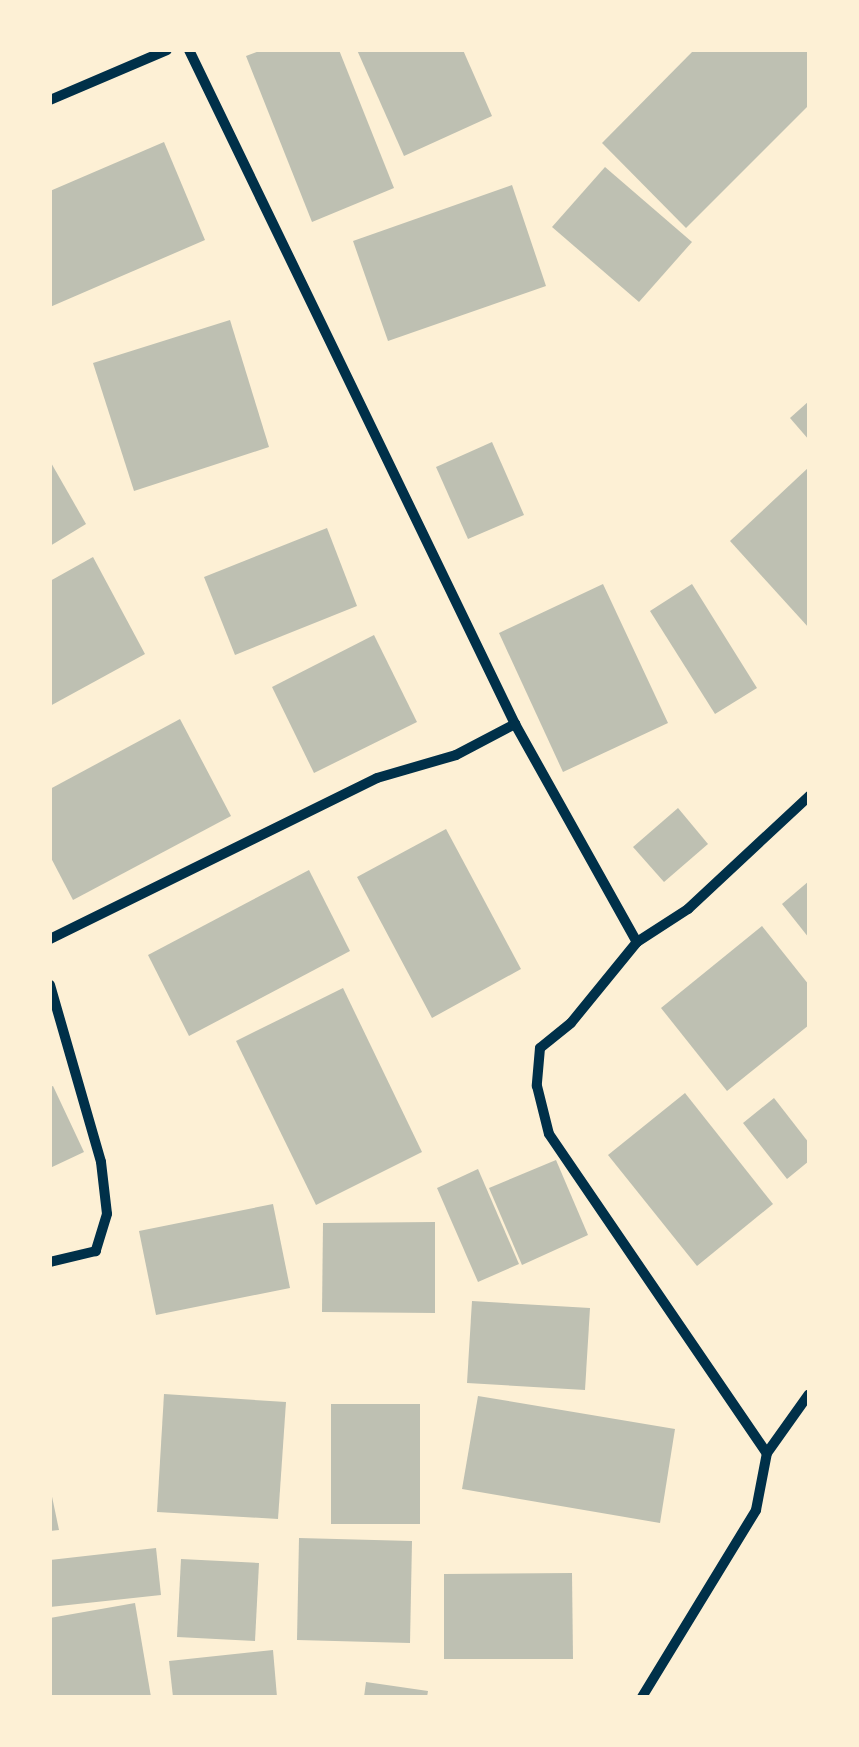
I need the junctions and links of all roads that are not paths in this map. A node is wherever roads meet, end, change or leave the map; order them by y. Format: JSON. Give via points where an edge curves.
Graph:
{"nodes":[{"id":1,"x":167,"y":50,"type":"edge"},
{"id":2,"x":189,"y":50,"type":"edge"},
{"id":3,"x":50,"y":100,"type":"edge"},
{"id":4,"x":515,"y":724,"type":"junction"},
{"id":5,"x":809,"y":796,"type":"edge"},
{"id":6,"x":50,"y":939,"type":"edge"},
{"id":7,"x":637,"y":942,"type":"junction"},
{"id":8,"x":50,"y":985,"type":"edge"},
{"id":9,"x":50,"y":1262,"type":"edge"},
{"id":10,"x":809,"y":1394,"type":"edge"},
{"id":11,"x":767,"y":1453,"type":"junction"},
{"id":12,"x":642,"y":1697,"type":"edge"}],
"edges":[{"from":1,"to":3,"type":"street"},
{"from":2,"to":4,"type":"street"},
{"from":4,"to":6,"type":"street","via":[[456,756],[377,778]]},
{"from":4,"to":7,"type":"street"},
{"from":5,"to":7,"type":"street","via":[[688,909]]},
{"from":7,"to":11,"type":"street","via":[[571,1022],[540,1048],[537,1086],[550,1134]]},
{"from":8,"to":9,"type":"street","via":[[101,1162],[107,1214],[96,1251]]},
{"from":10,"to":11,"type":"street"},
{"from":11,"to":12,"type":"street","via":[[756,1510]]}]}
